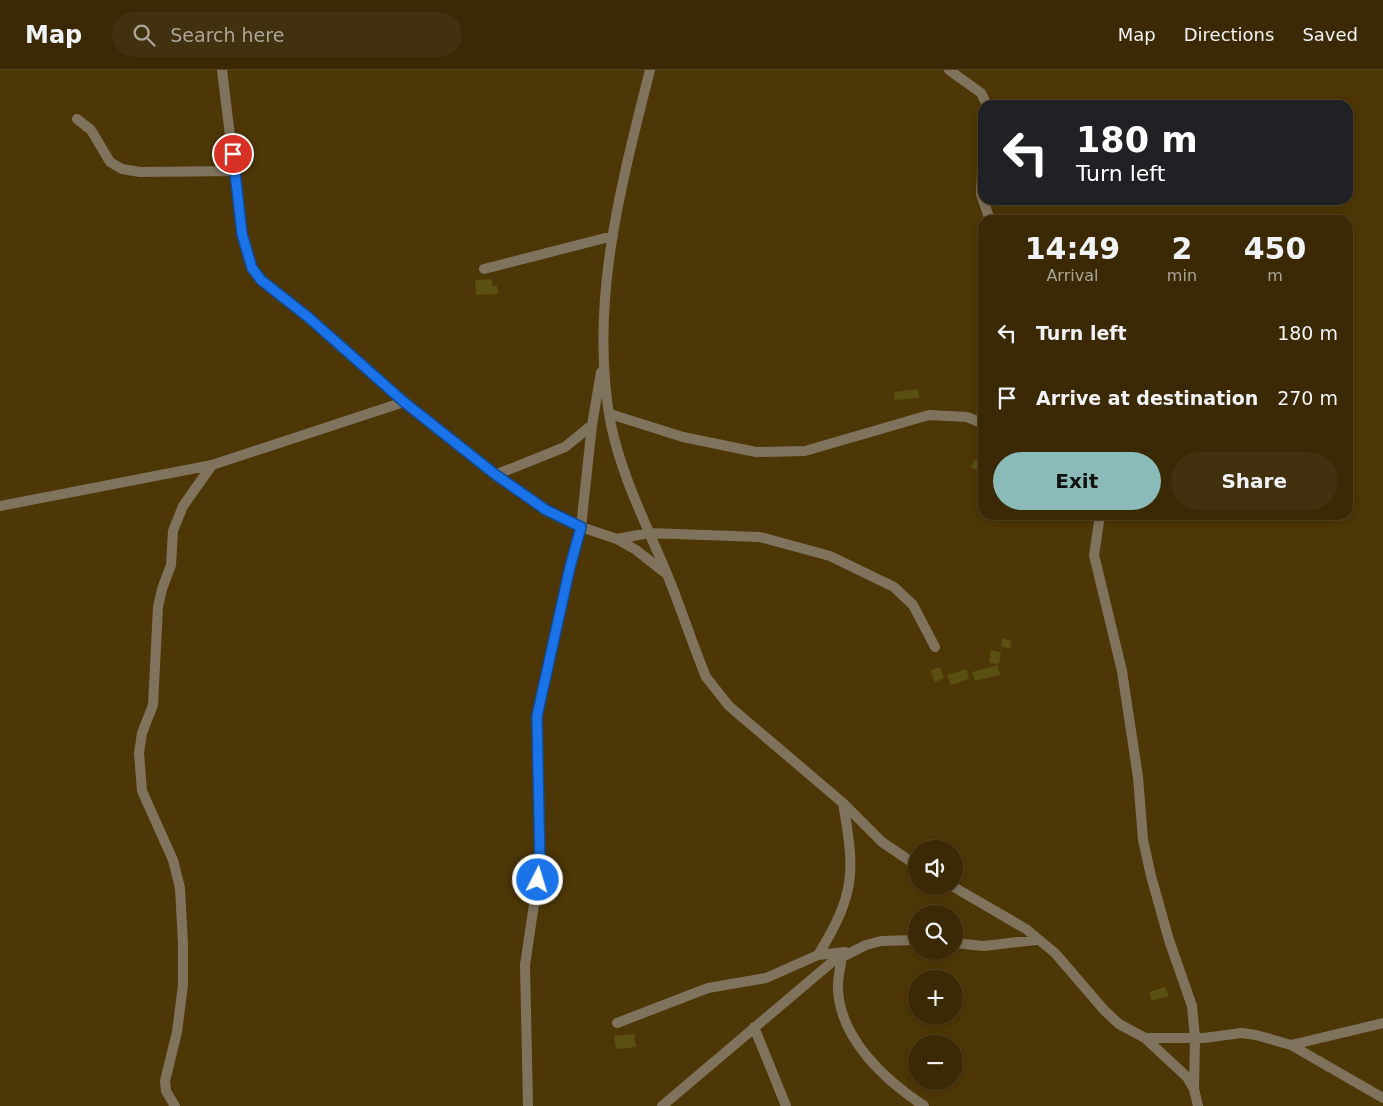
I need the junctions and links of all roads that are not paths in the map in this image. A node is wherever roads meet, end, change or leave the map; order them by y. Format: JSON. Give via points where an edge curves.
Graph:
{"nodes":[{"id":1,"x":222,"y":70,"type":"edge"},
{"id":2,"x":650,"y":70,"type":"edge"},
{"id":3,"x":949,"y":70,"type":"edge"},
{"id":4,"x":985,"y":100,"type":"edge"},
{"id":5,"x":77,"y":119,"type":"dead end"},
{"id":6,"x":235,"y":171,"type":"junction"},
{"id":7,"x":613,"y":236,"type":"junction"},
{"id":8,"x":484,"y":269,"type":"dead end"},
{"id":9,"x":604,"y":356,"type":"junction"},
{"id":10,"x":404,"y":402,"type":"junction"},
{"id":11,"x":610,"y":414,"type":"junction"},
{"id":12,"x":978,"y":422,"type":"edge"},
{"id":13,"x":592,"y":425,"type":"junction"},
{"id":14,"x":212,"y":465,"type":"junction"},
{"id":15,"x":496,"y":475,"type":"junction"},
{"id":16,"x":0,"y":506,"type":"edge"},
{"id":17,"x":1099,"y":520,"type":"edge"},
{"id":18,"x":581,"y":527,"type":"junction"},
{"id":19,"x":649,"y":534,"type":"junction"},
{"id":20,"x":617,"y":539,"type":"junction"},
{"id":21,"x":668,"y":576,"type":"junction"},
{"id":22,"x":936,"y":647,"type":"dead end"},
{"id":23,"x":843,"y":803,"type":"junction"},
{"id":24,"x":908,"y":860,"type":"edge"},
{"id":25,"x":963,"y":892,"type":"edge"},
{"id":26,"x":908,"y":940,"type":"edge"},
{"id":27,"x":1036,"y":940,"type":"junction"},
{"id":28,"x":963,"y":944,"type":"edge"},
{"id":29,"x":845,"y":954,"type":"junction"},
{"id":30,"x":818,"y":955,"type":"junction"},
{"id":31,"x":616,"y":1023,"type":"dead end"},
{"id":32,"x":1383,"y":1023,"type":"edge"},
{"id":33,"x":754,"y":1027,"type":"junction"},
{"id":34,"x":1145,"y":1038,"type":"junction"},
{"id":35,"x":1195,"y":1038,"type":"junction"},
{"id":36,"x":1291,"y":1046,"type":"junction"},
{"id":37,"x":1194,"y":1089,"type":"junction"},
{"id":38,"x":1383,"y":1098,"type":"edge"},
{"id":39,"x":175,"y":1106,"type":"edge"},
{"id":40,"x":528,"y":1106,"type":"edge"},
{"id":41,"x":662,"y":1106,"type":"edge"},
{"id":42,"x":786,"y":1106,"type":"edge"},
{"id":43,"x":924,"y":1106,"type":"edge"},
{"id":44,"x":1198,"y":1106,"type":"edge"}],
"edges":[{"from":1,"to":6,"type":"street"},
{"from":2,"to":7,"type":"street","via":[[624,174]]},
{"from":3,"to":4,"type":"street","via":[[981,92]]},
{"from":5,"to":6,"type":"street","via":[[91,130],[110,162],[122,169],[140,172]]},
{"from":6,"to":10,"type":"street","via":[[244,241],[252,268],[261,280]]},
{"from":7,"to":8,"type":"street"},
{"from":7,"to":9,"type":"street","via":[[603,317]]},
{"from":9,"to":11,"type":"street"},
{"from":9,"to":13,"type":"street"},
{"from":10,"to":14,"type":"street"},
{"from":10,"to":15,"type":"street"},
{"from":11,"to":12,"type":"street","via":[[683,437],[756,452],[805,451],[938,414]]},
{"from":11,"to":19,"type":"street","via":[[628,480]]},
{"from":13,"to":15,"type":"street","via":[[565,447]]},
{"from":13,"to":18,"type":"street"},
{"from":14,"to":16,"type":"street"},
{"from":14,"to":39,"type":"street","via":[[183,506],[173,531],[171,565],[158,607],[153,705],[142,733],[139,753],[142,791],[173,860],[180,888],[184,944],[182,986],[165,1081],[166,1091]]},
{"from":15,"to":18,"type":"street","via":[[546,510]]},
{"from":17,"to":35,"type":"street","via":[[1094,555],[1126,696],[1143,840],[1169,940],[1192,1006]]},
{"from":18,"to":20,"type":"street"},
{"from":18,"to":40,"type":"street","via":[[537,716],[540,864],[525,966]]},
{"from":19,"to":20,"type":"street"},
{"from":19,"to":21,"type":"street"},
{"from":19,"to":22,"type":"street","via":[[760,537],[830,556],[894,587],[913,605]]},
{"from":20,"to":21,"type":"street","via":[[644,555]]},
{"from":21,"to":23,"type":"street","via":[[706,677],[715,692]]},
{"from":23,"to":24,"type":"street","via":[[882,842]]},
{"from":23,"to":30,"type":"street","via":[[851,850],[849,895]]},
{"from":25,"to":27,"type":"street","via":[[1026,929]]},
{"from":26,"to":29,"type":"street","via":[[881,941]]},
{"from":27,"to":28,"type":"street","via":[[984,946]]},
{"from":27,"to":34,"type":"street","via":[[1055,953],[1104,1010],[1120,1024]]},
{"from":29,"to":30,"type":"street"},
{"from":29,"to":33,"type":"street"},
{"from":29,"to":43,"type":"street","via":[[837,988],[847,1026],[879,1070]]},
{"from":30,"to":31,"type":"street","via":[[773,976],[708,988]]},
{"from":32,"to":36,"type":"street"},
{"from":33,"to":41,"type":"street"},
{"from":33,"to":42,"type":"street"},
{"from":34,"to":35,"type":"street"},
{"from":34,"to":37,"type":"street","via":[[1187,1077]]},
{"from":35,"to":36,"type":"street","via":[[1256,1035]]},
{"from":35,"to":37,"type":"street"},
{"from":36,"to":38,"type":"street"},
{"from":37,"to":44,"type":"street"}]}
